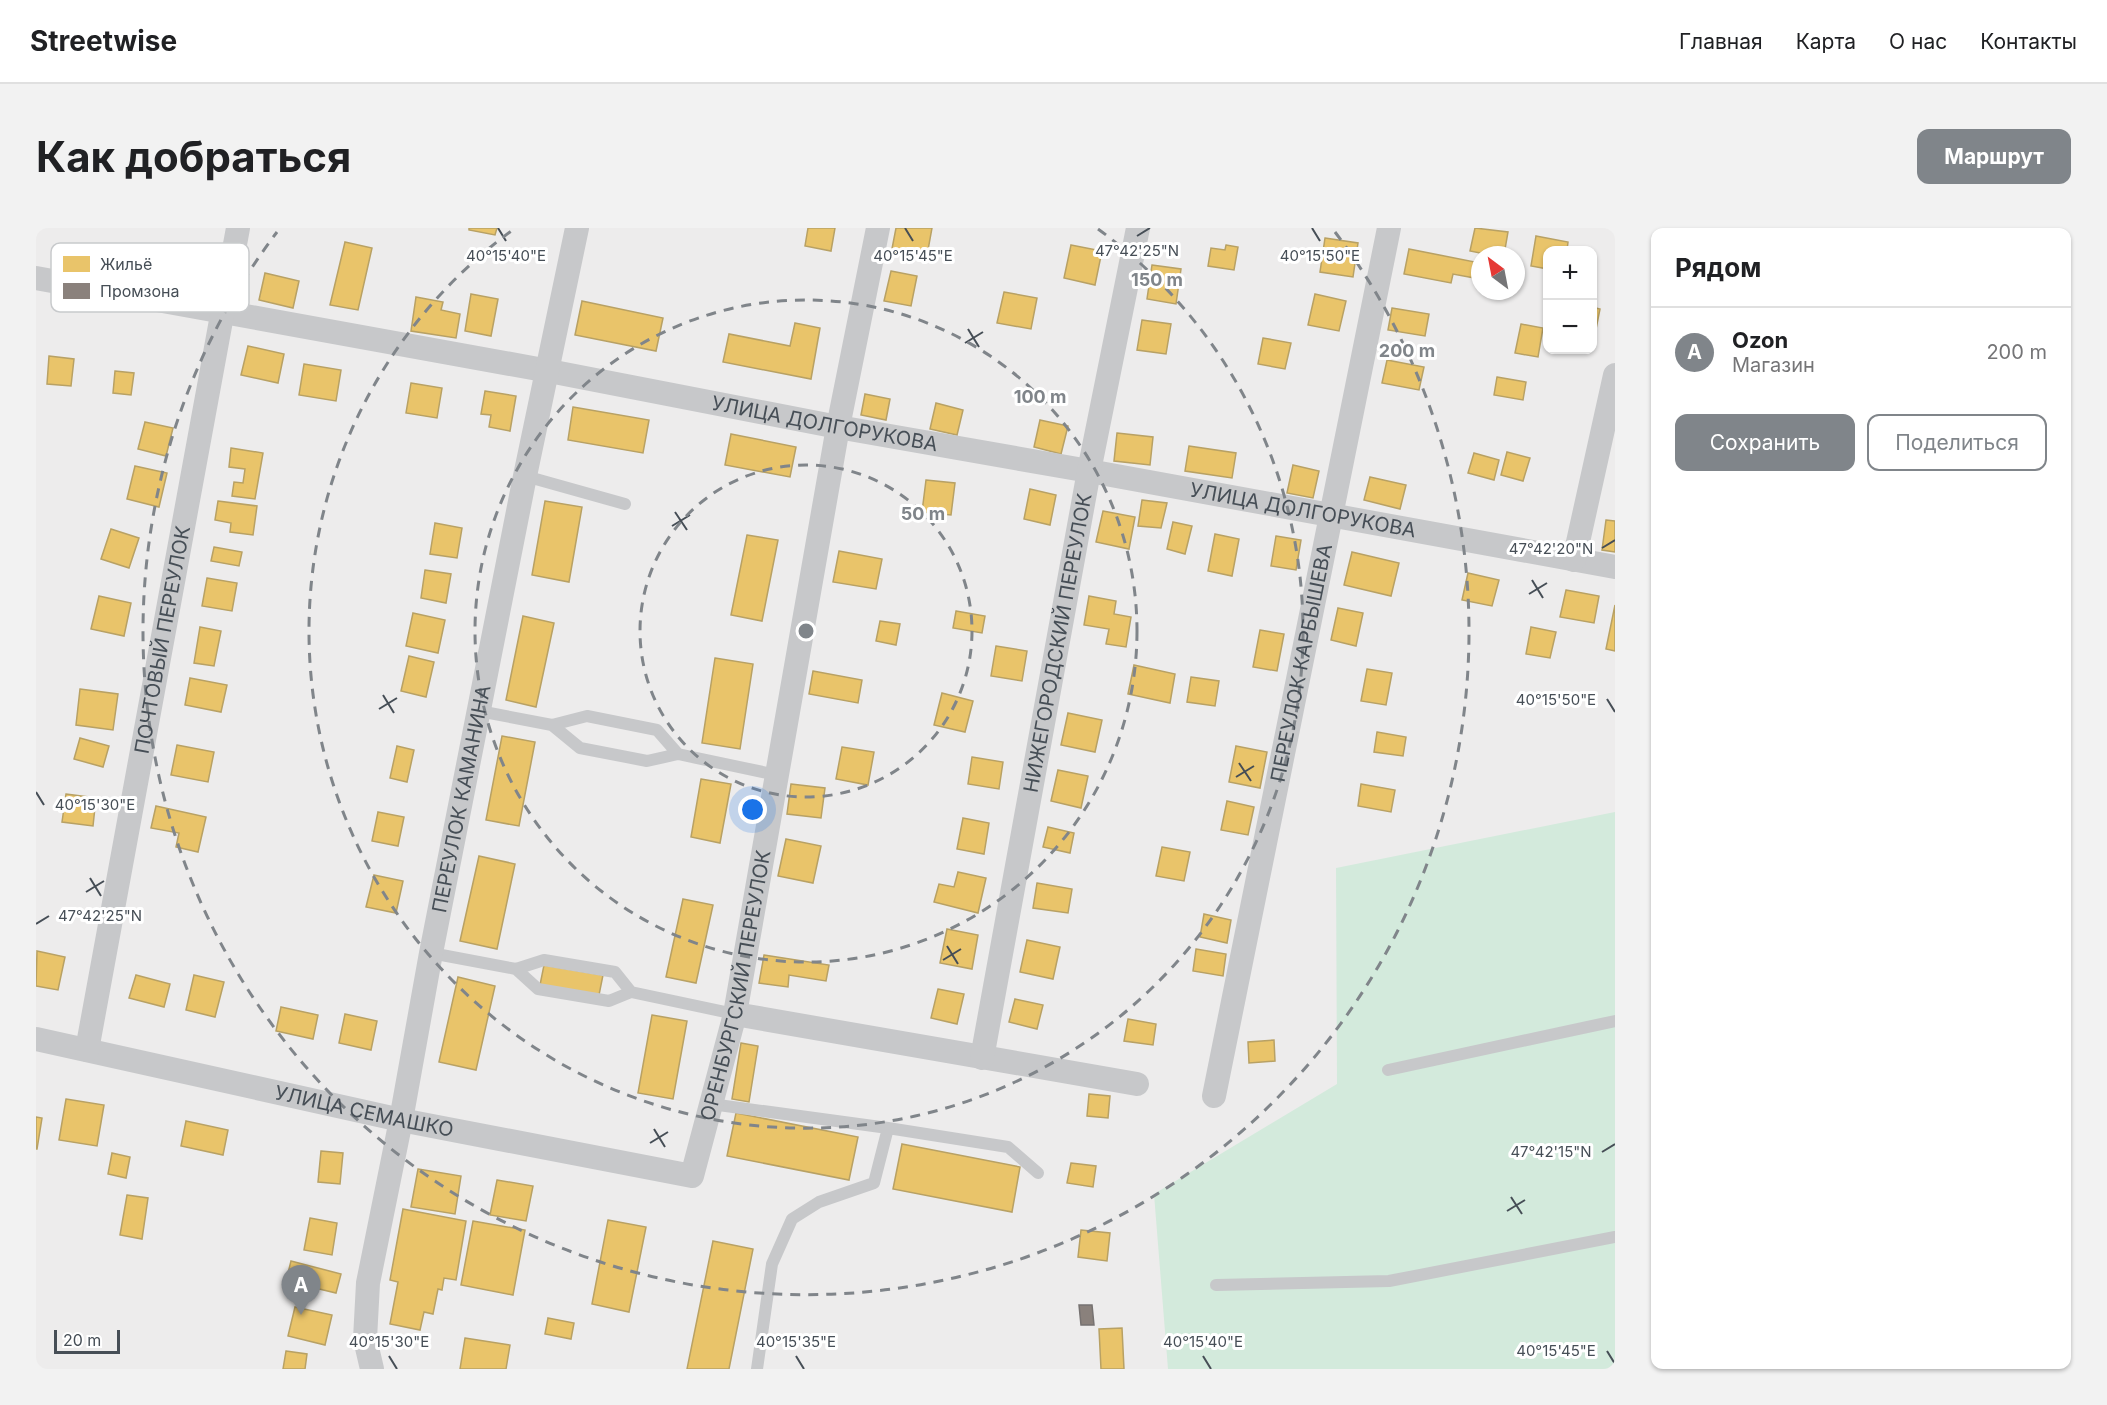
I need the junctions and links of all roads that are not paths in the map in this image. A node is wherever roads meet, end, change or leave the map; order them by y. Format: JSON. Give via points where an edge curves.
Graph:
{"nodes":[{"id":1,"x":238,"y":228,"type":"edge"},
{"id":2,"x":577,"y":228,"type":"edge"},
{"id":3,"x":878,"y":228,"type":"edge"},
{"id":4,"x":1138,"y":228,"type":"edge"},
{"id":5,"x":1389,"y":228,"type":"edge"},
{"id":6,"x":235,"y":243,"type":"edge"},
{"id":7,"x":36,"y":278,"type":"edge"},
{"id":8,"x":51,"y":281,"type":"edge"},
{"id":9,"x":222,"y":312,"type":"joint"},
{"id":10,"x":549,"y":371,"type":"junction"},
{"id":11,"x":1615,"y":375,"type":"edge"},
{"id":12,"x":838,"y":427,"type":"junction"},
{"id":13,"x":1089,"y":471,"type":"junction"},
{"id":14,"x":525,"y":476,"type":"junction"},
{"id":15,"x":625,"y":504,"type":"dead end"},
{"id":16,"x":1330,"y":515,"type":"junction"},
{"id":17,"x":1574,"y":560,"type":"junction"},
{"id":18,"x":1615,"y":567,"type":"edge"},
{"id":19,"x":479,"y":711,"type":"junction"},
{"id":20,"x":552,"y":725,"type":"junction"},
{"id":21,"x":678,"y":754,"type":"junction"},
{"id":22,"x":777,"y":775,"type":"junction"},
{"id":23,"x":431,"y":953,"type":"junction"},
{"id":24,"x":516,"y":969,"type":"junction"},
{"id":25,"x":631,"y":992,"type":"junction"},
{"id":26,"x":735,"y":1014,"type":"junction"},
{"id":27,"x":1615,"y":1021,"type":"edge"},
{"id":28,"x":36,"y":1039,"type":"edge"},
{"id":29,"x":87,"y":1050,"type":"junction"},
{"id":30,"x":982,"y":1058,"type":"junction"},
{"id":31,"x":1388,"y":1070,"type":"dead end"},
{"id":32,"x":1137,"y":1084,"type":"dead end"},
{"id":33,"x":1214,"y":1096,"type":"dead end"},
{"id":34,"x":711,"y":1104,"type":"junction"},
{"id":35,"x":401,"y":1120,"type":"junction"},
{"id":36,"x":888,"y":1128,"type":"junction"},
{"id":37,"x":1038,"y":1173,"type":"dead end"},
{"id":38,"x":692,"y":1176,"type":"joint"},
{"id":39,"x":1615,"y":1237,"type":"edge"},
{"id":40,"x":1216,"y":1285,"type":"dead end"},
{"id":41,"x":372,"y":1369,"type":"edge"},
{"id":42,"x":757,"y":1369,"type":"edge"}],
"edges":[{"from":1,"to":6,"type":"street","name":"ПОЧТОВЫЙ ПЕРЕУЛОК"},
{"from":2,"to":10,"type":"street","name":"ПЕРЕУЛОК КАМАНИНА"},
{"from":3,"to":12,"type":"street","name":"ОРЕНБУРГСКИЙ ПЕРЕУЛОК"},
{"from":4,"to":13,"type":"street","name":"НИЖЕГОРОДСКИЙ ПЕРЕУЛОК"},
{"from":5,"to":16,"type":"street","name":"ПЕРЕУЛОК КАРБЫШЕВА"},
{"from":7,"to":8,"type":"street","name":"УЛИЦА ДОЛГОРУКОВА"},
{"from":9,"to":10,"type":"street","name":"УЛИЦА ДОЛГОРУКОВА"},
{"from":9,"to":29,"type":"street","name":"ПОЧТОВЫЙ ПЕРЕУЛОК"},
{"from":10,"to":12,"type":"street","name":"УЛИЦА ДОЛГОРУКОВА"},
{"from":10,"to":14,"type":"street","name":"ПЕРЕУЛОК КАМАНИНА"},
{"from":11,"to":17,"type":"street"},
{"from":12,"to":13,"type":"street","name":"УЛИЦА ДОЛГОРУКОВА"},
{"from":12,"to":22,"type":"street","name":"ОРЕНБУРГСКИЙ ПЕРЕУЛОК"},
{"from":13,"to":16,"type":"street","name":"УЛИЦА ДОЛГОРУКОВА"},
{"from":13,"to":30,"type":"street","name":"НИЖЕГОРОДСКИЙ ПЕРЕУЛОК"},
{"from":14,"to":15,"type":"lane"},
{"from":14,"to":19,"type":"street","name":"ПЕРЕУЛОК КАМАНИНА"},
{"from":16,"to":17,"type":"street","name":"УЛИЦА ДОЛГОРУКОВА"},
{"from":16,"to":33,"type":"street","name":"ПЕРЕУЛОК КАРБЫШЕВА"},
{"from":17,"to":18,"type":"street","name":"УЛИЦА ДОЛГОРУКОВА"},
{"from":19,"to":20,"type":"lane"},
{"from":19,"to":23,"type":"street","name":"ПЕРЕУЛОК КАМАНИНА"},
{"from":20,"to":21,"type":"lane","via":[[580,748],[647,761]]},
{"from":20,"to":21,"type":"lane","via":[[587,716],[657,730]]},
{"from":21,"to":22,"type":"lane"},
{"from":22,"to":26,"type":"street","name":"ОРЕНБУРГСКИЙ ПЕРЕУЛОК"},
{"from":23,"to":24,"type":"lane"},
{"from":23,"to":35,"type":"street","name":"ПЕРЕУЛОК КАМАНИНА"},
{"from":24,"to":25,"type":"lane","via":[[538,988],[609,1001]]},
{"from":24,"to":25,"type":"lane","via":[[544,960],[615,972]]},
{"from":25,"to":26,"type":"lane"},
{"from":26,"to":30,"type":"street"},
{"from":26,"to":34,"type":"street","name":"ОРЕНБУРГСКИЙ ПЕРЕУЛОК"},
{"from":27,"to":31,"type":"lane"},
{"from":28,"to":29,"type":"street","name":"УЛИЦА СЕМАШКО"},
{"from":29,"to":35,"type":"street","name":"УЛИЦА СЕМАШКО"},
{"from":30,"to":32,"type":"street"},
{"from":34,"to":36,"type":"lane"},
{"from":34,"to":38,"type":"street","name":"ОРЕНБУРГСКИЙ ПЕРЕУЛОК"},
{"from":35,"to":38,"type":"street","name":"УЛИЦА СЕМАШКО"},
{"from":35,"to":41,"type":"street","name":"ПЕРЕУЛОК КАМАНИНА","via":[[368,1283],[365,1340]]},
{"from":36,"to":37,"type":"lane","via":[[1008,1147]]},
{"from":36,"to":42,"type":"lane","via":[[874,1183],[819,1203],[792,1219],[772,1264]]},
{"from":39,"to":40,"type":"lane","via":[[1389,1281]]}]}
